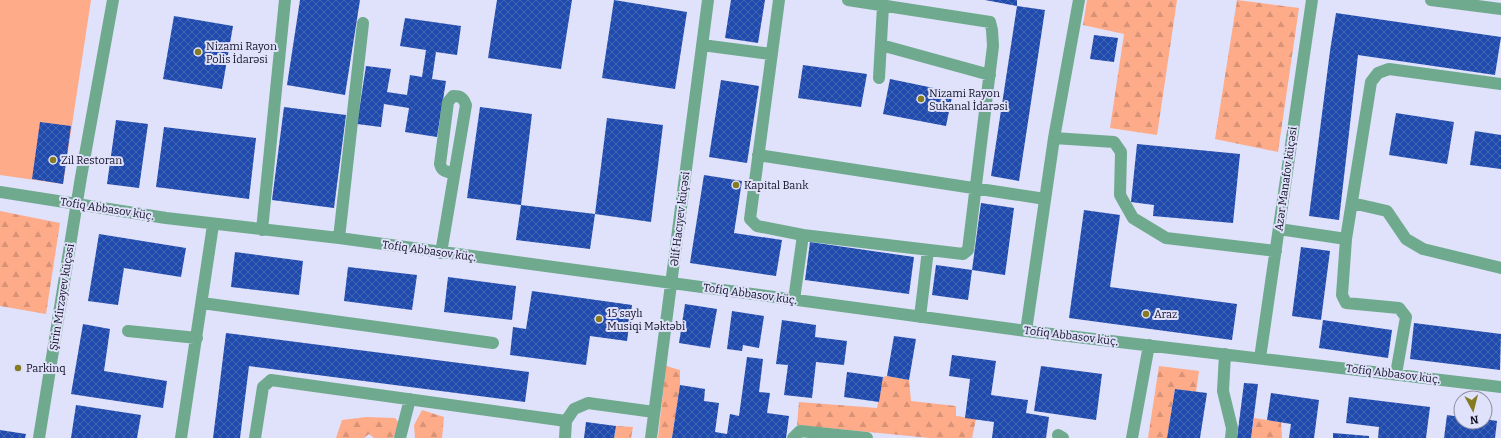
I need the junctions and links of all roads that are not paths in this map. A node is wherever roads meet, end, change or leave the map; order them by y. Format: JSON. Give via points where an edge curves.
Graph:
{"nodes":[{"id":1,"x":113,"y":0,"type":"edge"},
{"id":2,"x":285,"y":0,"type":"edge"},
{"id":3,"x":708,"y":0,"type":"edge"},
{"id":4,"x":779,"y":0,"type":"edge"},
{"id":5,"x":848,"y":0,"type":"edge"},
{"id":6,"x":1079,"y":0,"type":"edge"},
{"id":7,"x":1312,"y":0,"type":"edge"},
{"id":8,"x":1431,"y":0,"type":"edge"},
{"id":9,"x":883,"y":6,"type":"junction"},
{"id":10,"x":1501,"y":9,"type":"edge"},
{"id":11,"x":363,"y":23,"type":"dead end"},
{"id":12,"x":702,"y":45,"type":"junction"},
{"id":13,"x":881,"y":45,"type":"junction"},
{"id":14,"x":771,"y":54,"type":"junction"},
{"id":15,"x":990,"y":75,"type":"junction"},
{"id":16,"x":879,"y":78,"type":"dead end"},
{"id":17,"x":1501,"y":84,"type":"edge"},
{"id":18,"x":1054,"y":138,"type":"junction"},
{"id":19,"x":758,"y":155,"type":"junction"},
{"id":20,"x":454,"y":173,"type":"junction"},
{"id":21,"x":975,"y":188,"type":"junction"},
{"id":22,"x":0,"y":192,"type":"edge"},
{"id":23,"x":1045,"y":199,"type":"junction"},
{"id":24,"x":1352,"y":203,"type":"junction"},
{"id":25,"x":77,"y":204,"type":"junction"},
{"id":26,"x":213,"y":225,"type":"junction"},
{"id":27,"x":1279,"y":229,"type":"junction"},
{"id":28,"x":262,"y":230,"type":"junction"},
{"id":29,"x":803,"y":235,"type":"junction"},
{"id":30,"x":339,"y":238,"type":"junction"},
{"id":31,"x":1346,"y":239,"type":"junction"},
{"id":32,"x":928,"y":250,"type":"junction"},
{"id":33,"x":1276,"y":251,"type":"junction"},
{"id":34,"x":441,"y":253,"type":"junction"},
{"id":35,"x":1501,"y":268,"type":"edge"},
{"id":36,"x":671,"y":284,"type":"junction"},
{"id":37,"x":794,"y":300,"type":"junction"},
{"id":38,"x":202,"y":303,"type":"junction"},
{"id":39,"x":920,"y":317,"type":"junction"},
{"id":40,"x":128,"y":331,"type":"dead end"},
{"id":41,"x":1026,"y":331,"type":"junction"},
{"id":42,"x":197,"y":338,"type":"junction"},
{"id":43,"x":493,"y":343,"type":"dead end"},
{"id":44,"x":1149,"y":346,"type":"junction"},
{"id":45,"x":1225,"y":354,"type":"junction"},
{"id":46,"x":1260,"y":358,"type":"junction"},
{"id":47,"x":1396,"y":374,"type":"junction"},
{"id":48,"x":1501,"y":387,"type":"edge"},
{"id":49,"x":410,"y":399,"type":"junction"},
{"id":50,"x":654,"y":412,"type":"junction"},
{"id":51,"x":566,"y":421,"type":"junction"},
{"id":52,"x":39,"y":438,"type":"edge"},
{"id":53,"x":182,"y":438,"type":"edge"},
{"id":54,"x":255,"y":438,"type":"edge"},
{"id":55,"x":400,"y":438,"type":"edge"},
{"id":56,"x":565,"y":438,"type":"edge"},
{"id":57,"x":651,"y":438,"type":"edge"},
{"id":58,"x":794,"y":438,"type":"edge"},
{"id":59,"x":867,"y":438,"type":"edge"},
{"id":60,"x":1132,"y":438,"type":"edge"},
{"id":61,"x":1231,"y":438,"type":"edge"}],
"edges":[{"from":1,"to":25,"type":"street","name":"Şirin Mirzəyev küçəsi"},
{"from":2,"to":28,"type":"street"},
{"from":3,"to":12,"type":"street","name":"Əlif Hacıyev küçəsi"},
{"from":4,"to":14,"type":"street"},
{"from":5,"to":9,"type":"street"},
{"from":6,"to":18,"type":"street"},
{"from":7,"to":27,"type":"street","name":"Azər Manafov küçəsi"},
{"from":8,"to":10,"type":"street"},
{"from":9,"to":13,"type":"street"},
{"from":9,"to":15,"type":"street","via":[[990,22],[993,46]]},
{"from":11,"to":30,"type":"street"},
{"from":12,"to":14,"type":"street"},
{"from":12,"to":36,"type":"street","name":"Əlif Hacıyev küçəsi"},
{"from":13,"to":15,"type":"street"},
{"from":13,"to":16,"type":"street"},
{"from":14,"to":19,"type":"street"},
{"from":15,"to":21,"type":"street"},
{"from":17,"to":24,"type":"street","via":[[1389,69],[1378,73],[1371,82]]},
{"from":18,"to":23,"type":"street"},
{"from":18,"to":33,"type":"street","via":[[1114,142],[1121,152],[1120,195],[1133,218],[1166,238]]},
{"from":19,"to":21,"type":"street"},
{"from":19,"to":29,"type":"street","via":[[750,219],[757,226]]},
{"from":20,"to":20,"type":"street","via":[[466,105],[464,99],[459,96],[453,96],[448,102],[440,164],[444,171]]},
{"from":20,"to":34,"type":"street"},
{"from":21,"to":23,"type":"street"},
{"from":21,"to":32,"type":"street","via":[[968,250],[963,254]]},
{"from":22,"to":25,"type":"street","name":"Tofiq Abbasov küç."},
{"from":23,"to":41,"type":"street"},
{"from":24,"to":31,"type":"street"},
{"from":24,"to":35,"type":"street","via":[[1387,211],[1406,239],[1423,249]]},
{"from":25,"to":26,"type":"street","name":"Tofiq Abbasov küç."},
{"from":25,"to":52,"type":"street","name":"Şirin Mirzəyev küçəsi"},
{"from":26,"to":28,"type":"street","name":"Tofiq Abbasov küç."},
{"from":26,"to":38,"type":"street"},
{"from":27,"to":31,"type":"street"},
{"from":27,"to":33,"type":"street","name":"Azər Manafov küçəsi"},
{"from":28,"to":30,"type":"street","name":"Tofiq Abbasov küç."},
{"from":29,"to":32,"type":"street"},
{"from":29,"to":37,"type":"street"},
{"from":30,"to":34,"type":"street","name":"Tofiq Abbasov küç."},
{"from":31,"to":47,"type":"street","via":[[1342,295],[1346,303],[1399,308],[1406,317]]},
{"from":32,"to":39,"type":"street"},
{"from":33,"to":46,"type":"street","name":"Azər Manafov küçəsi"},
{"from":34,"to":36,"type":"street","name":"Tofiq Abbasov küç."},
{"from":36,"to":37,"type":"street","name":"Tofiq Abbasov küç."},
{"from":36,"to":50,"type":"street","name":"Əlif Hacıyev küçəsi"},
{"from":37,"to":39,"type":"street","name":"Tofiq Abbasov küç."},
{"from":38,"to":42,"type":"street"},
{"from":38,"to":43,"type":"street"},
{"from":39,"to":41,"type":"street","name":"Tofiq Abbasov küç."},
{"from":40,"to":42,"type":"street"},
{"from":41,"to":44,"type":"street","name":"Tofiq Abbasov küç."},
{"from":42,"to":53,"type":"street"},
{"from":44,"to":45,"type":"street","name":"Tofiq Abbasov küç."},
{"from":44,"to":60,"type":"street"},
{"from":45,"to":46,"type":"street","name":"Tofiq Abbasov küç."},
{"from":45,"to":61,"type":"street","via":[[1223,391],[1232,428]]},
{"from":46,"to":47,"type":"street","name":"Tofiq Abbasov küç."},
{"from":47,"to":48,"type":"street","name":"Tofiq Abbasov küç."},
{"from":49,"to":51,"type":"street"},
{"from":49,"to":54,"type":"street","via":[[271,380],[263,387]]},
{"from":49,"to":55,"type":"street"},
{"from":50,"to":51,"type":"street","via":[[588,403],[574,409]]},
{"from":50,"to":57,"type":"street","name":"Əlif Hacıyev küçəsi"},
{"from":51,"to":56,"type":"street"},
{"from":58,"to":59,"type":"street","via":[[800,431]]}]}
